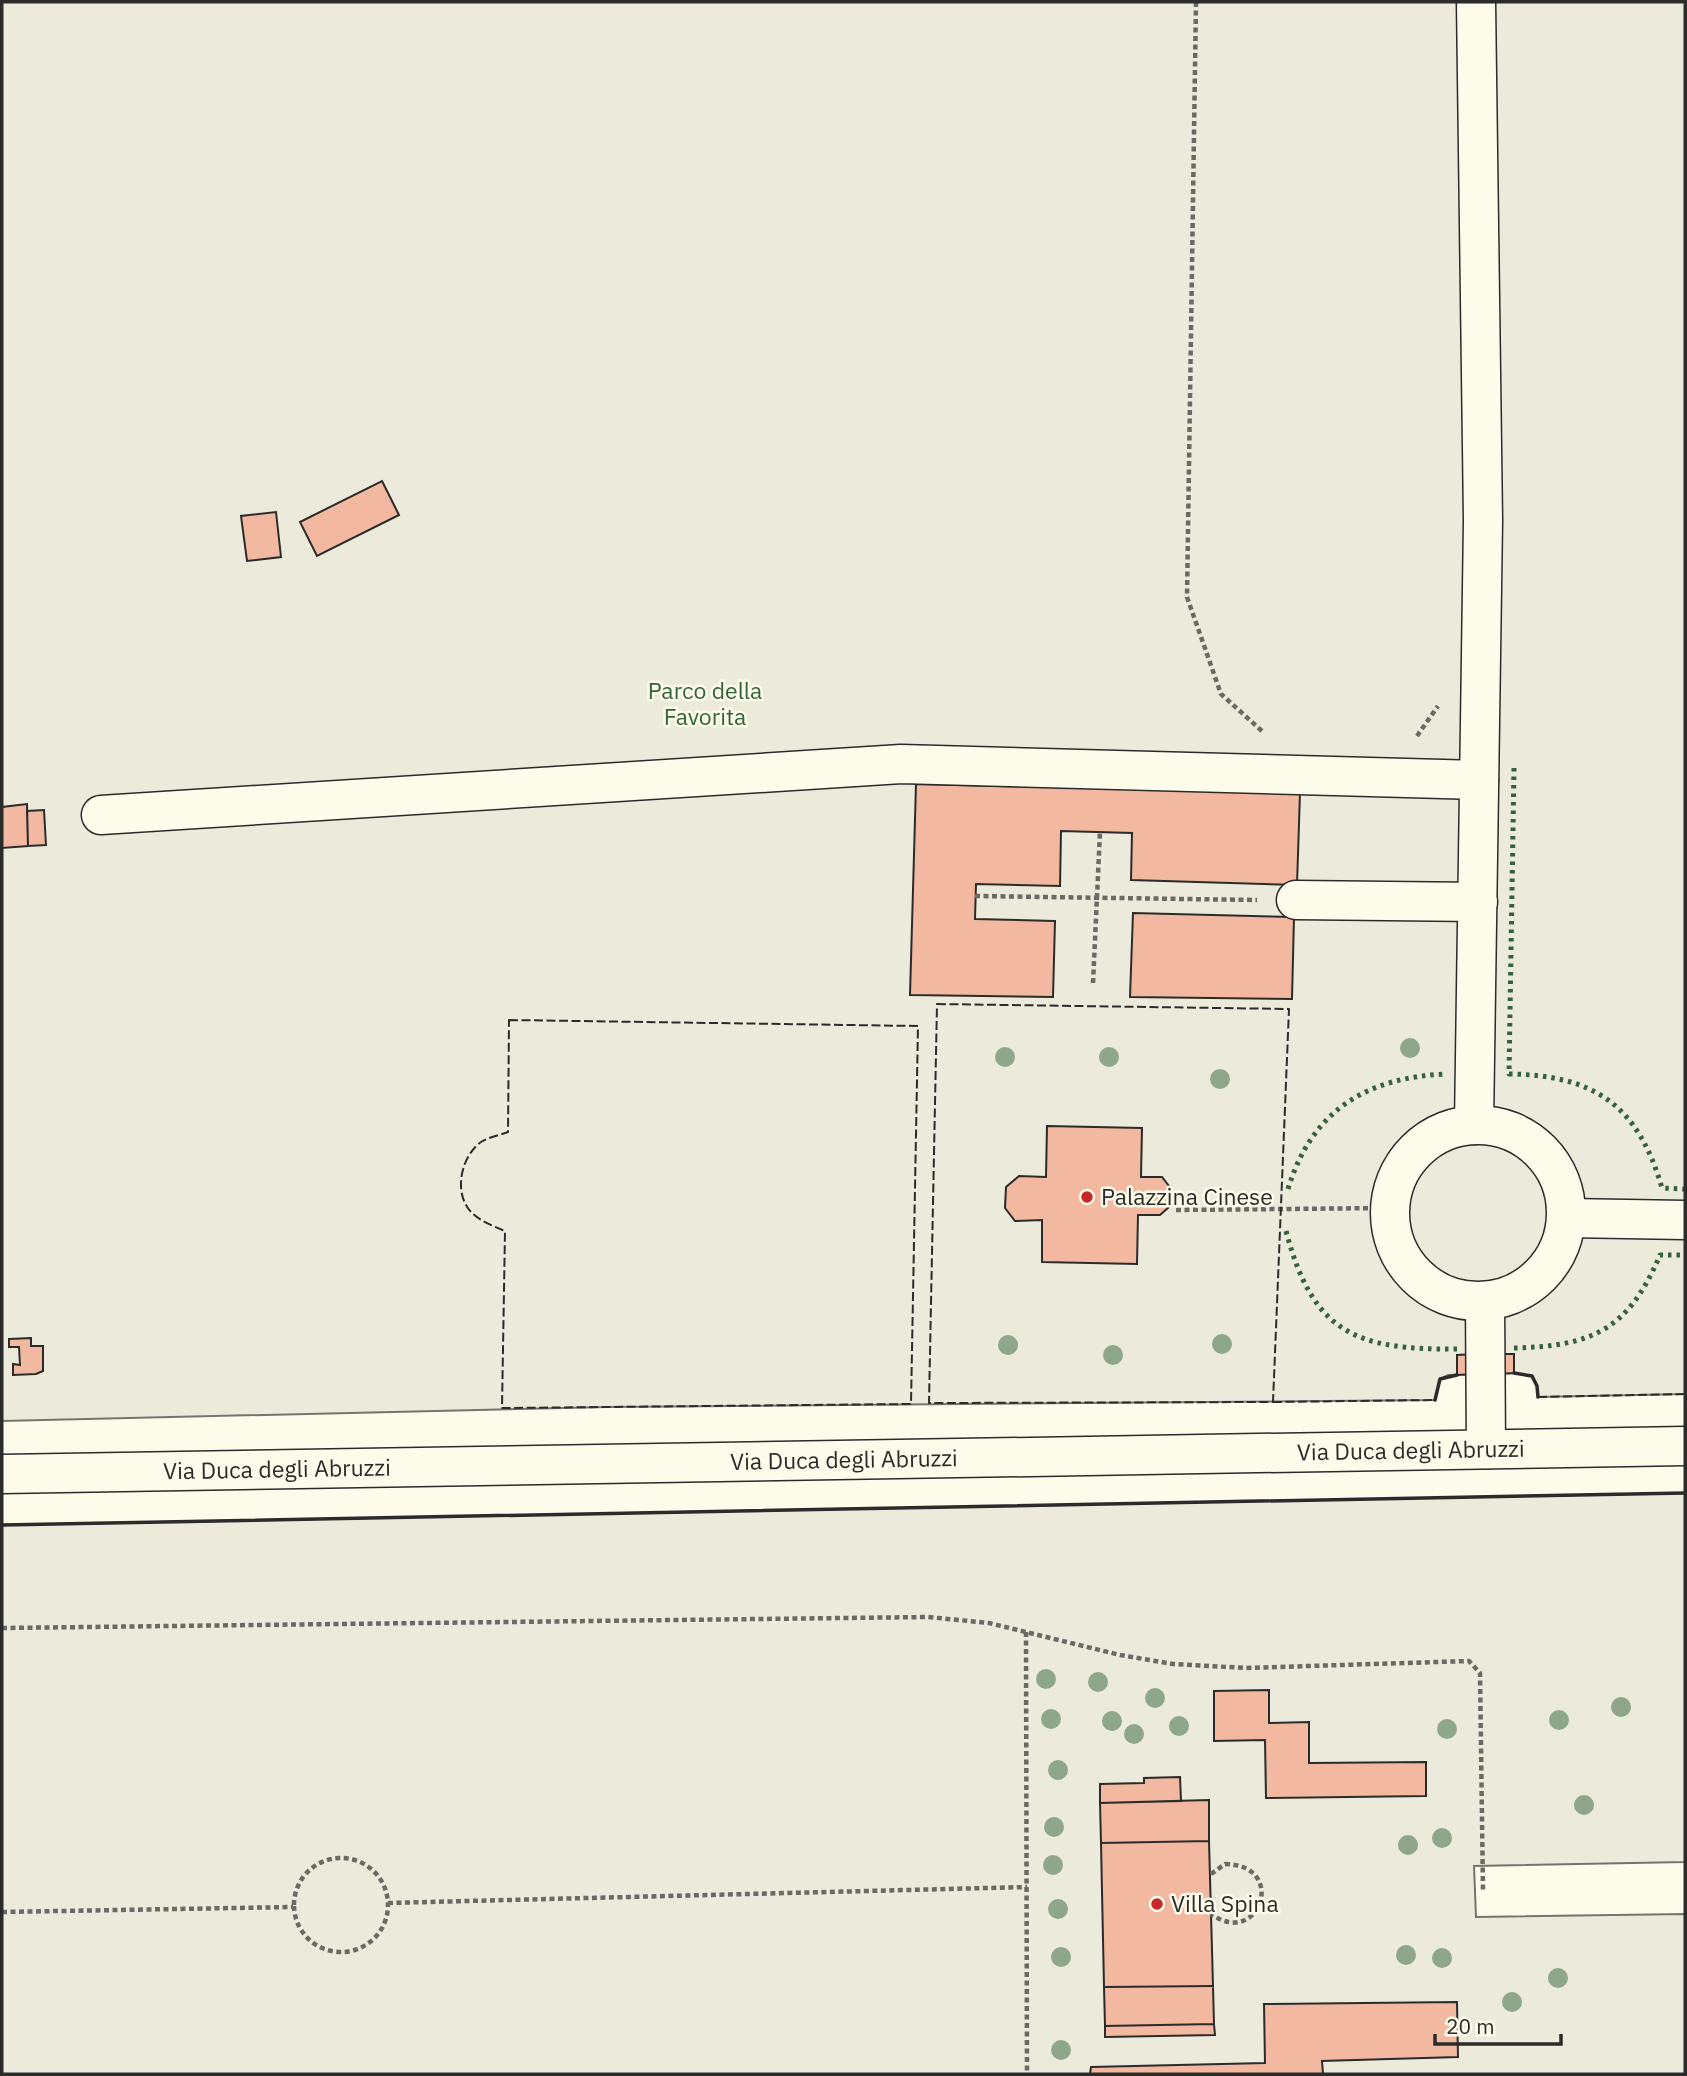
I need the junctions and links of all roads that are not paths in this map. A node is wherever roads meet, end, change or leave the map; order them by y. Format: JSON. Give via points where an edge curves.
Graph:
{"nodes":[{"id":1,"x":1476,"y":2,"type":"edge"},
{"id":2,"x":1479,"y":780,"type":"junction"},
{"id":3,"x":101,"y":815,"type":"dead end"},
{"id":4,"x":1296,"y":900,"type":"road end"},
{"id":5,"x":1478,"y":902,"type":"junction"},
{"id":6,"x":1474,"y":1125,"type":"junction"},
{"id":7,"x":1567,"y":1218,"type":"junction"},
{"id":8,"x":1685,"y":1220,"type":"edge"},
{"id":9,"x":1485,"y":1301,"type":"junction"},
{"id":10,"x":1685,"y":1446,"type":"edge"},
{"id":11,"x":1486,"y":1449,"type":"junction"},
{"id":12,"x":2,"y":1474,"type":"edge"}],
"edges":[{"from":1,"to":2,"type":"street","via":[[1483,521]]},
{"from":2,"to":3,"type":"street","via":[[901,764]]},
{"from":2,"to":5,"type":"street"},
{"from":4,"to":5,"type":"street"},
{"from":5,"to":6,"type":"street"},
{"from":6,"to":7,"type":"street","via":[[1504,1128],[1531,1141],[1551,1162],[1563,1188]]},
{"from":6,"to":9,"type":"street","via":[[1449,1130],[1426,1142],[1408,1160],[1396,1182],[1390,1208],[1401,1256],[1416,1275],[1448,1295]]},
{"from":7,"to":8,"type":"street"},
{"from":7,"to":9,"type":"street","via":[[1549,1265],[1531,1283]]},
{"from":9,"to":11,"type":"street"},
{"from":10,"to":11,"type":"street","name":"Via Duca degli Abruzzi"},
{"from":11,"to":12,"type":"street","name":"Via Duca degli Abruzzi"}]}
